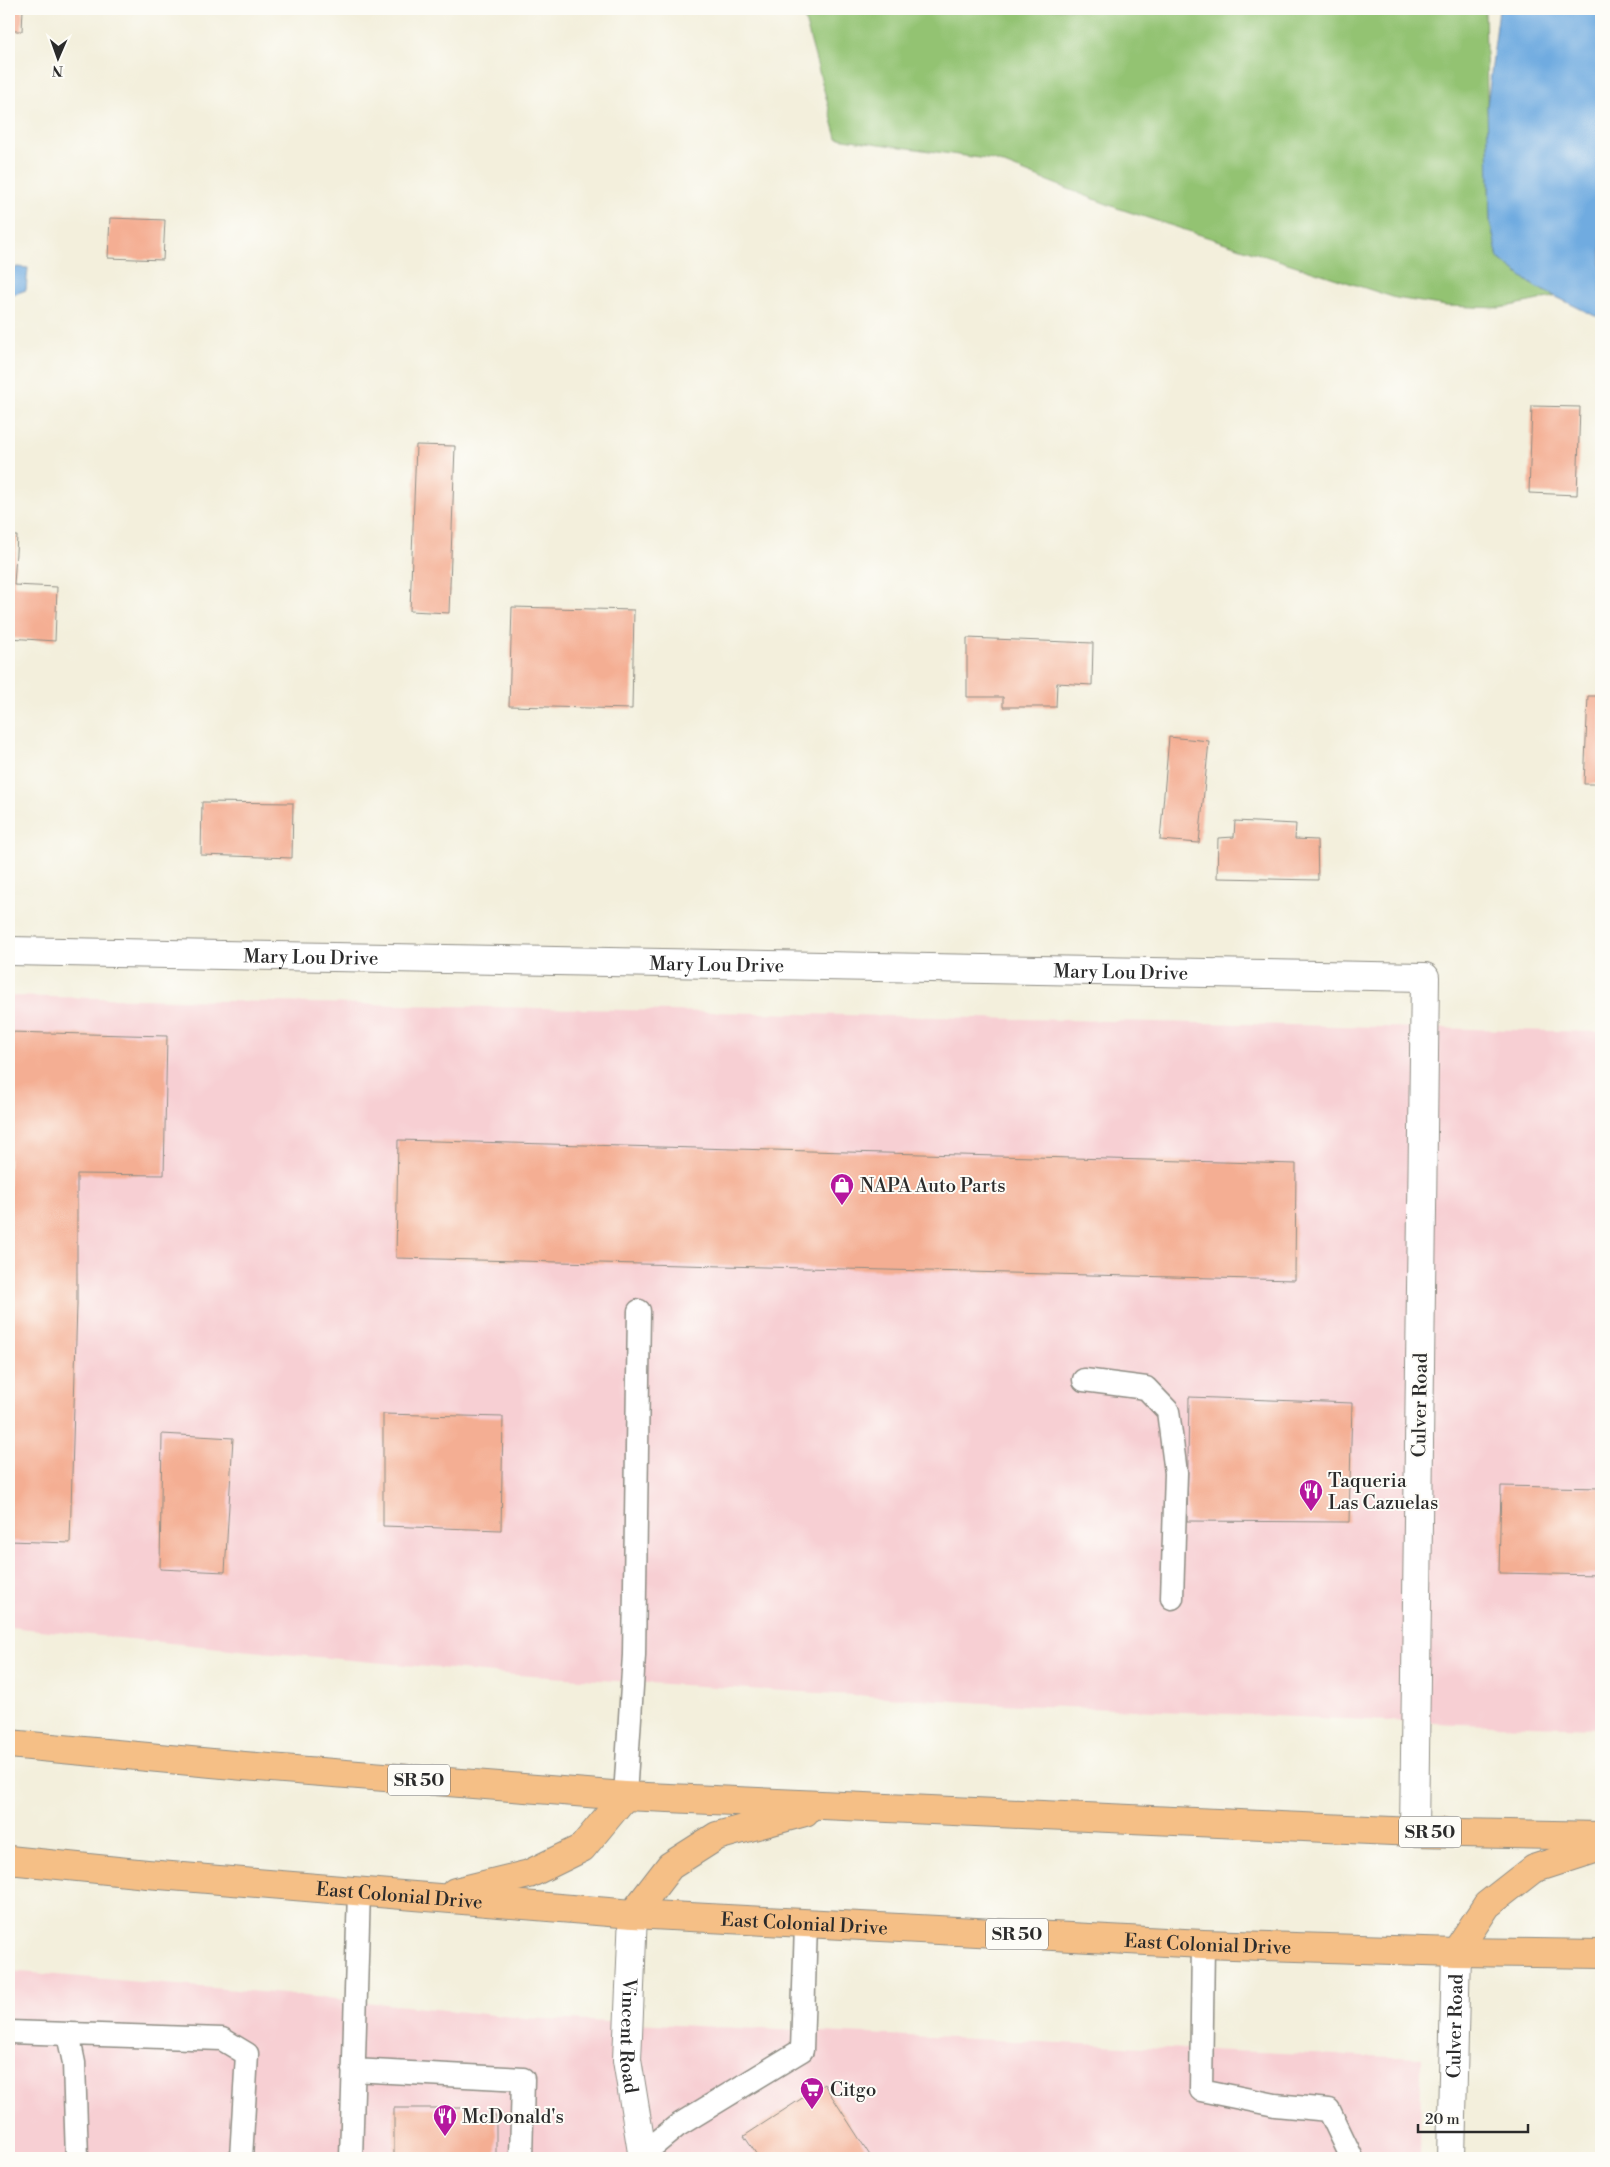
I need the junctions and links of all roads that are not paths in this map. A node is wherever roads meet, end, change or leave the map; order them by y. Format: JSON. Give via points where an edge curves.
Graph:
{"nodes":[{"id":1,"x":9,"y":951,"type":"edge"},
{"id":2,"x":1424,"y":977,"type":"joint"},
{"id":3,"x":639,"y":1311,"type":"dead end"},
{"id":4,"x":1084,"y":1380,"type":"dead end"},
{"id":5,"x":1172,"y":1598,"type":"dead end"},
{"id":6,"x":9,"y":1744,"type":"edge"},
{"id":7,"x":625,"y":1796,"type":"junction"},
{"id":8,"x":830,"y":1805,"type":"junction"},
{"id":9,"x":1414,"y":1832,"type":"junction"},
{"id":10,"x":1601,"y":1836,"type":"edge"},
{"id":11,"x":1601,"y":1847,"type":"edge"},
{"id":12,"x":9,"y":1860,"type":"edge"},
{"id":13,"x":359,"y":1891,"type":"junction"},
{"id":14,"x":434,"y":1898,"type":"junction"},
{"id":15,"x":633,"y":1914,"type":"junction"},
{"id":16,"x":806,"y":1924,"type":"junction"},
{"id":17,"x":1203,"y":1944,"type":"junction"},
{"id":18,"x":1456,"y":1952,"type":"junction"},
{"id":19,"x":1601,"y":1954,"type":"edge"},
{"id":20,"x":9,"y":2032,"type":"edge"},
{"id":21,"x":68,"y":2034,"type":"junction"},
{"id":22,"x":353,"y":2070,"type":"junction"},
{"id":23,"x":643,"y":2157,"type":"edge"},
{"id":24,"x":77,"y":2158,"type":"edge"},
{"id":25,"x":241,"y":2158,"type":"edge"},
{"id":26,"x":351,"y":2158,"type":"edge"},
{"id":27,"x":521,"y":2158,"type":"edge"},
{"id":28,"x":1352,"y":2158,"type":"edge"},
{"id":29,"x":1451,"y":2158,"type":"edge"}],
"edges":[{"from":1,"to":2,"type":"street","name":"Mary Lou Drive"},
{"from":2,"to":9,"type":"street","name":"Culver Road"},
{"from":3,"to":7,"type":"lane","via":[[634,1656]]},
{"from":4,"to":5,"type":"lane","via":[[1146,1388],[1168,1411],[1176,1473]]},
{"from":6,"to":7,"type":"highway","number":"SR 50"},
{"from":7,"to":8,"type":"highway","number":"SR 50"},
{"from":7,"to":14,"type":"highway","via":[[582,1848],[529,1874]]},
{"from":8,"to":9,"type":"highway","number":"SR 50"},
{"from":8,"to":15,"type":"highway","via":[[717,1836],[670,1866]]},
{"from":9,"to":10,"type":"highway","number":"SR 50"},
{"from":11,"to":18,"type":"highway","via":[[1533,1869],[1486,1905]]},
{"from":12,"to":13,"type":"highway","name":"East Colonial Drive","number":"SR 50"},
{"from":13,"to":14,"type":"highway","name":"East Colonial Drive","number":"SR 50"},
{"from":13,"to":22,"type":"lane"},
{"from":14,"to":15,"type":"highway","name":"East Colonial Drive","number":"SR 50"},
{"from":15,"to":16,"type":"highway","name":"East Colonial Drive","number":"SR 50"},
{"from":15,"to":23,"type":"street","name":"Vincent Road","via":[[627,2060]]},
{"from":16,"to":17,"type":"highway","name":"East Colonial Drive","number":"SR 50"},
{"from":16,"to":23,"type":"lane","via":[[802,2050],[677,2126]]},
{"from":17,"to":18,"type":"highway","name":"East Colonial Drive","number":"SR 50"},
{"from":17,"to":28,"type":"lane","via":[[1201,2090],[1275,2106],[1330,2110]]},
{"from":18,"to":19,"type":"highway","name":"East Colonial Drive","number":"SR 50"},
{"from":18,"to":29,"type":"street","name":"Culver Road"},
{"from":20,"to":21,"type":"lane"},
{"from":21,"to":24,"type":"lane","via":[[74,2063]]},
{"from":21,"to":25,"type":"lane","via":[[222,2039],[247,2054]]},
{"from":22,"to":26,"type":"lane"},
{"from":22,"to":27,"type":"lane","via":[[523,2079]]}]}
